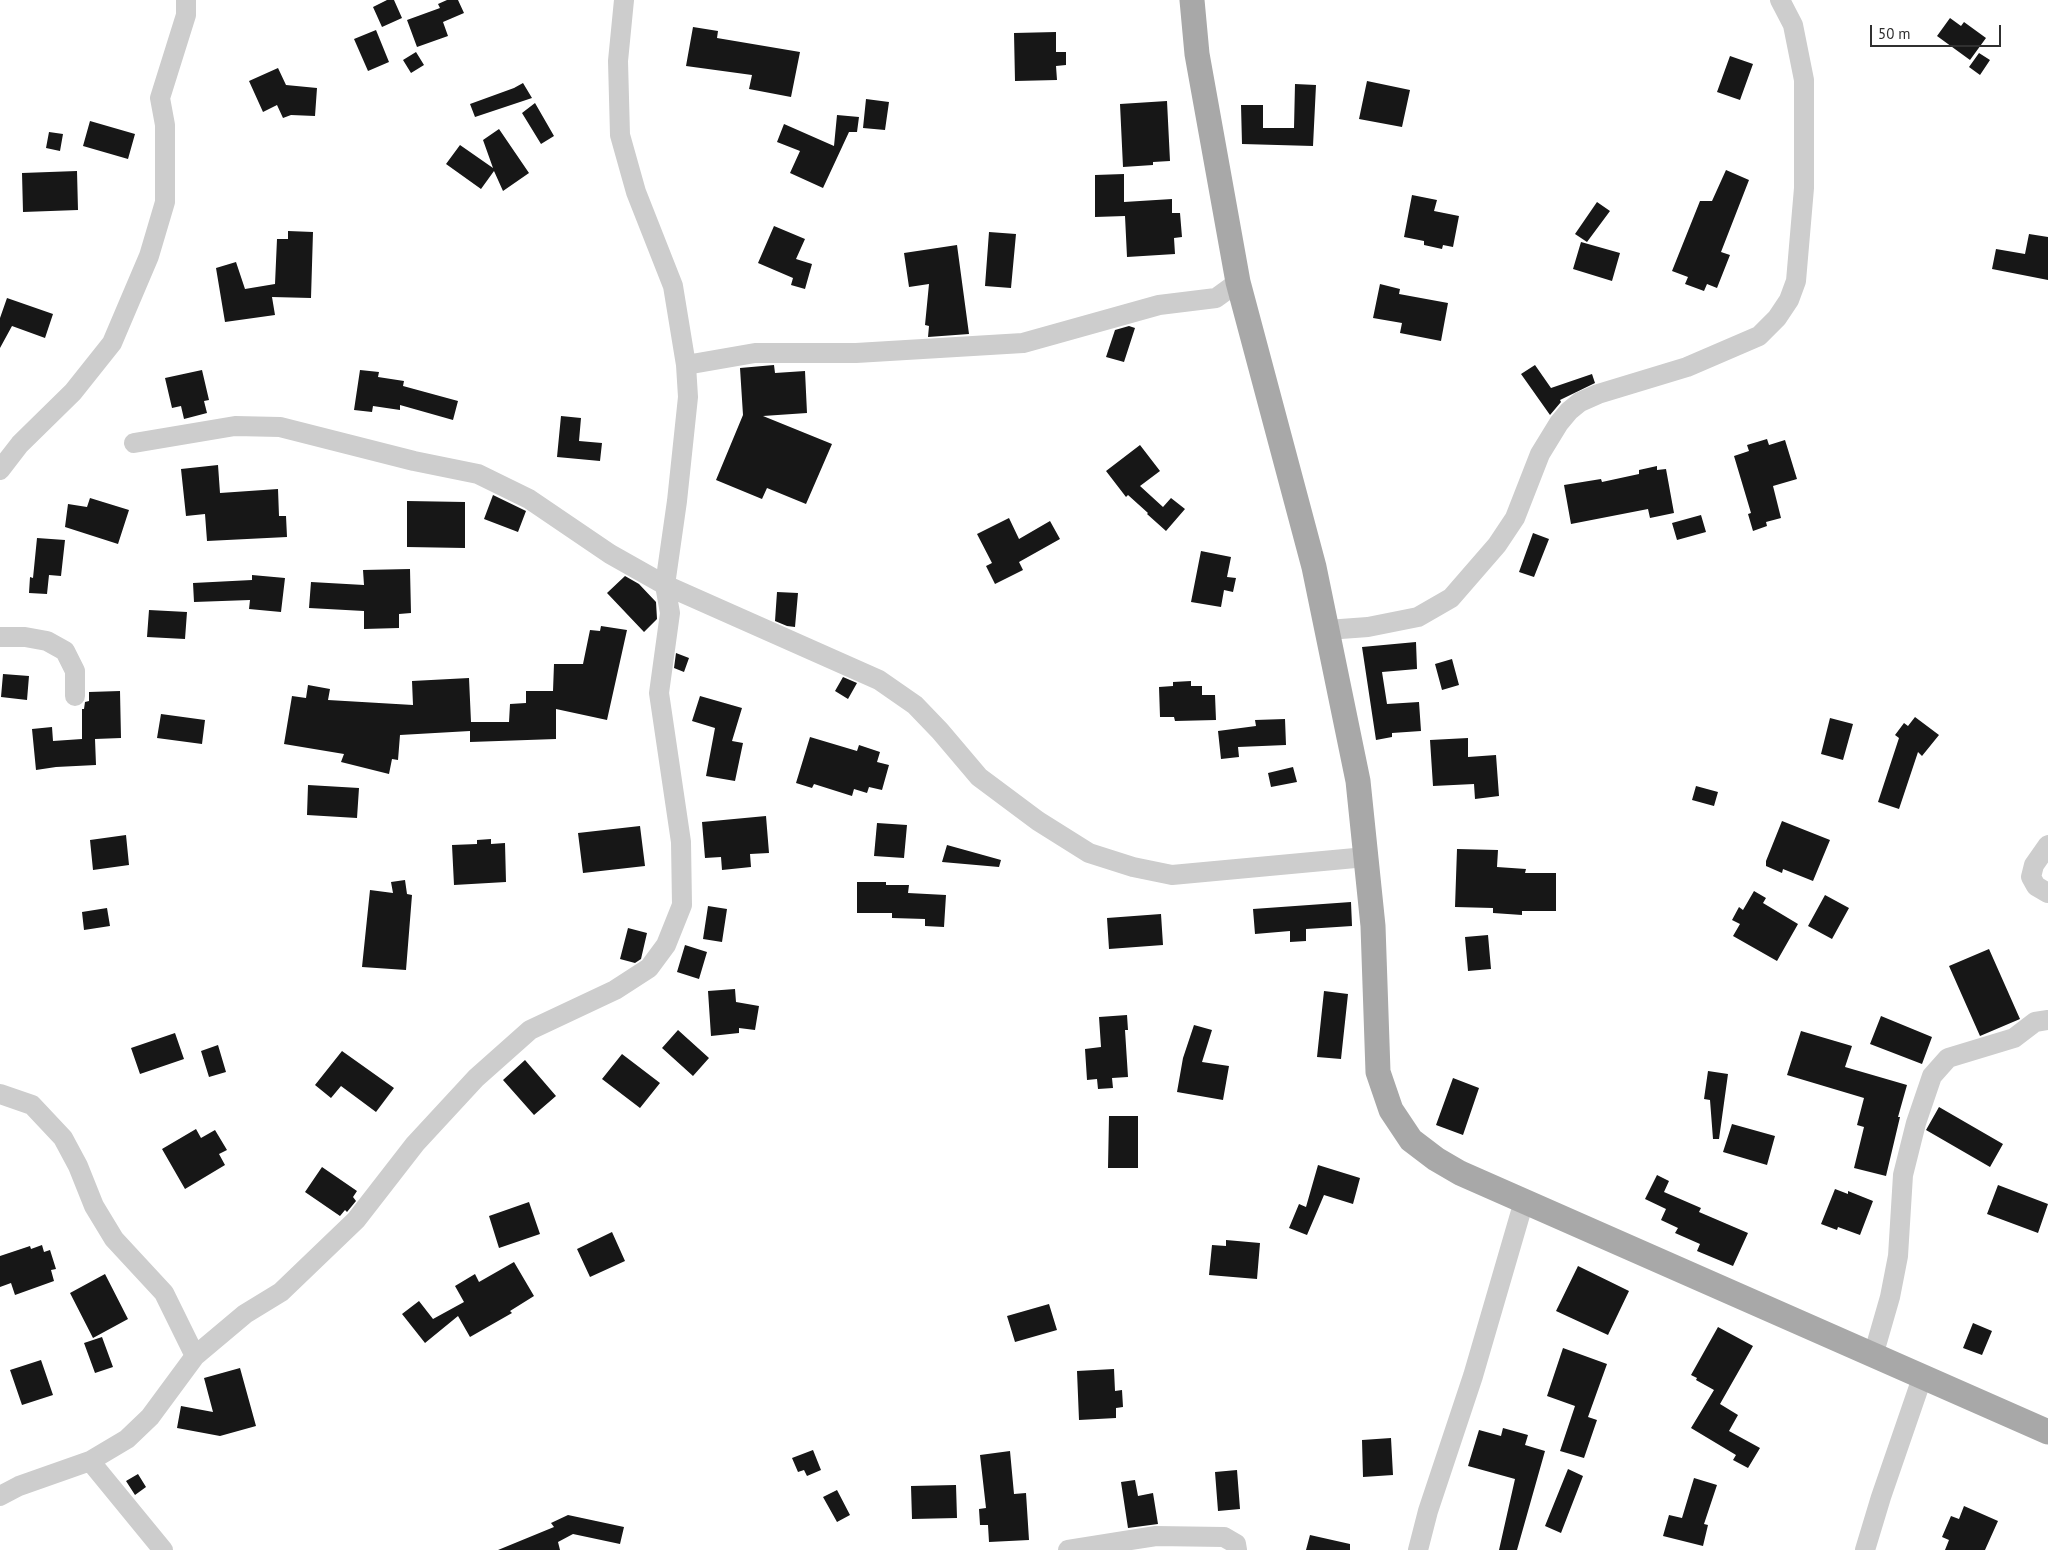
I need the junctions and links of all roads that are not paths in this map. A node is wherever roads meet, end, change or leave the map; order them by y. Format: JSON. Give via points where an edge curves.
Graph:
{"nodes":[{"id":1,"x":186,"y":0,"type":"edge"},
{"id":2,"x":624,"y":0,"type":"edge"},
{"id":3,"x":1192,"y":0,"type":"edge"},
{"id":4,"x":1780,"y":0,"type":"edge"},
{"id":5,"x":1238,"y":282,"type":"junction"},
{"id":6,"x":686,"y":365,"type":"junction"},
{"id":7,"x":134,"y":443,"type":"dead end"},
{"id":8,"x":0,"y":470,"type":"edge"},
{"id":9,"x":664,"y":585,"type":"junction"},
{"id":10,"x":1327,"y":630,"type":"junction"},
{"id":11,"x":0,"y":637,"type":"edge"},
{"id":12,"x":74,"y":696,"type":"dead end"},
{"id":13,"x":2048,"y":844,"type":"edge"},
{"id":14,"x":1366,"y":857,"type":"junction"},
{"id":15,"x":2048,"y":893,"type":"edge"},
{"id":16,"x":2048,"y":1020,"type":"edge"},
{"id":17,"x":0,"y":1094,"type":"edge"},
{"id":18,"x":1524,"y":1201,"type":"junction"},
{"id":19,"x":195,"y":1356,"type":"junction"},
{"id":20,"x":1873,"y":1356,"type":"junction"},
{"id":21,"x":1922,"y":1378,"type":"junction"},
{"id":22,"x":2048,"y":1432,"type":"edge"},
{"id":23,"x":90,"y":1461,"type":"junction"},
{"id":24,"x":0,"y":1496,"type":"edge"},
{"id":25,"x":163,"y":1550,"type":"edge"},
{"id":26,"x":1068,"y":1550,"type":"edge"},
{"id":27,"x":1236,"y":1550,"type":"edge"},
{"id":28,"x":1418,"y":1550,"type":"edge"},
{"id":29,"x":1865,"y":1550,"type":"edge"}],
"edges":[{"from":1,"to":8,"type":"street","via":[[186,15],[160,98],[165,125],[165,202],[149,256],[112,343],[74,392],[20,444]]},
{"from":2,"to":6,"type":"street","via":[[618,61],[620,134],[636,192],[672,286]]},
{"from":3,"to":5,"type":"main road","via":[[1197,54]]},
{"from":4,"to":10,"type":"street","via":[[1793,25],[1804,80],[1804,188],[1796,282],[1777,318],[1759,336],[1687,367],[1598,394],[1569,410],[1540,454],[1515,518],[1498,545],[1452,598],[1418,617],[1368,628]]},
{"from":5,"to":6,"type":"street","via":[[1216,298],[1159,306],[1022,343],[856,353],[755,353]]},
{"from":5,"to":10,"type":"main road","via":[[1314,567]]},
{"from":6,"to":9,"type":"street","via":[[688,397]]},
{"from":7,"to":9,"type":"street","via":[[236,426],[280,427],[478,474],[529,499],[610,554]]},
{"from":9,"to":14,"type":"street","via":[[879,680],[915,705],[979,778],[1089,853],[1133,868],[1172,875]]},
{"from":9,"to":19,"type":"street","via":[[670,613],[659,693],[681,842],[682,906],[666,945],[648,968],[615,990],[530,1030],[476,1078],[415,1144],[356,1220],[281,1292],[245,1314]]},
{"from":10,"to":14,"type":"main road","via":[[1358,781]]},
{"from":11,"to":12,"type":"street","via":[[48,641],[65,650],[75,671]]},
{"from":13,"to":15,"type":"street","via":[[2034,865],[2031,877],[2036,886]]},
{"from":14,"to":18,"type":"main road","via":[[1373,926],[1378,1072],[1391,1110],[1411,1140],[1436,1159]]},
{"from":16,"to":20,"type":"street","via":[[2035,1022],[2014,1038],[1948,1058],[1932,1076],[1903,1175],[1898,1256]]},
{"from":17,"to":19,"type":"street","via":[[32,1105],[63,1138],[94,1206],[114,1239],[164,1293]]},
{"from":18,"to":20,"type":"main road"},
{"from":18,"to":28,"type":"street"},
{"from":19,"to":23,"type":"street","via":[[150,1417],[127,1439]]},
{"from":20,"to":21,"type":"main road"},
{"from":21,"to":22,"type":"main road"},
{"from":21,"to":29,"type":"street"},
{"from":23,"to":24,"type":"street"},
{"from":23,"to":25,"type":"street"},
{"from":26,"to":27,"type":"street","via":[[1156,1536],[1224,1537],[1236,1544]]}]}
